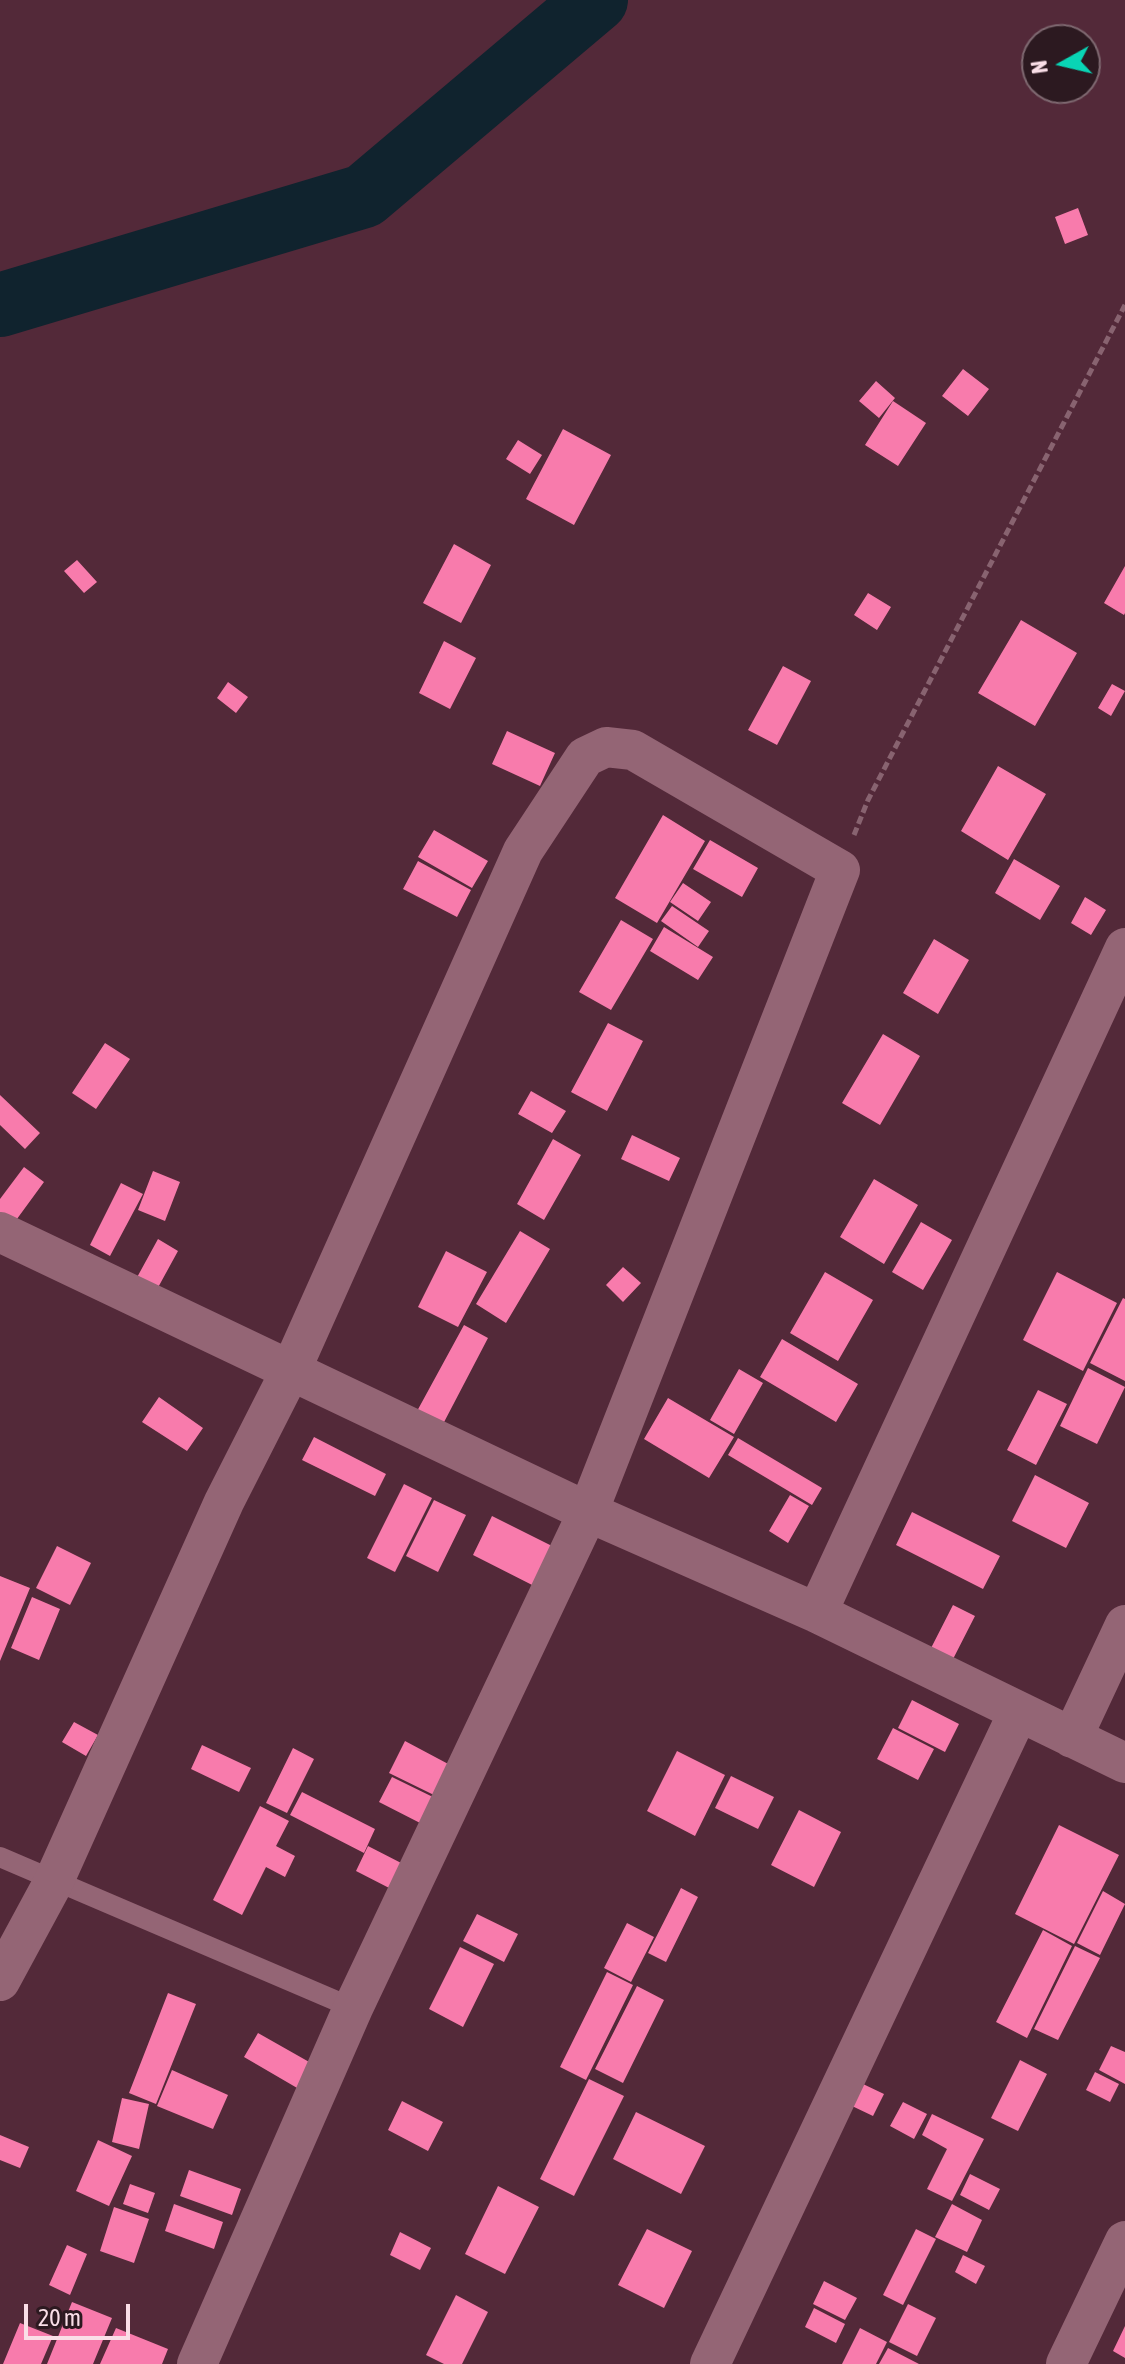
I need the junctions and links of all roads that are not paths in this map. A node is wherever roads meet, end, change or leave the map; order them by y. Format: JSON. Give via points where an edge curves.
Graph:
{"nodes":[{"id":1,"x":1125,"y":948,"type":"edge"},
{"id":2,"x":0,"y":1232,"type":"edge"},
{"id":3,"x":290,"y":1372,"type":"junction"},
{"id":4,"x":588,"y":1512,"type":"junction"},
{"id":5,"x":817,"y":1613,"type":"junction"},
{"id":6,"x":1125,"y":1625,"type":"edge"},
{"id":7,"x":1018,"y":1713,"type":"junction"},
{"id":8,"x":1072,"y":1738,"type":"junction"},
{"id":9,"x":1125,"y":1763,"type":"edge"},
{"id":10,"x":0,"y":1857,"type":"edge"},
{"id":11,"x":53,"y":1883,"type":"junction"},
{"id":12,"x":0,"y":1981,"type":"edge"},
{"id":13,"x":353,"y":2008,"type":"junction"},
{"id":14,"x":1125,"y":2241,"type":"edge"},
{"id":15,"x":197,"y":2364,"type":"edge"},
{"id":16,"x":710,"y":2364,"type":"edge"},
{"id":17,"x":1066,"y":2364,"type":"edge"}],
"edges":[{"from":1,"to":5,"type":"street"},
{"from":2,"to":3,"type":"street"},
{"from":3,"to":4,"type":"street"},
{"from":3,"to":4,"type":"street","via":[[523,851],[585,757],[606,747],[633,750],[840,870]]},
{"from":3,"to":11,"type":"street","via":[[224,1502]]},
{"from":4,"to":5,"type":"street"},
{"from":4,"to":13,"type":"street"},
{"from":5,"to":7,"type":"street"},
{"from":6,"to":8,"type":"street"},
{"from":7,"to":8,"type":"street"},
{"from":7,"to":16,"type":"street"},
{"from":8,"to":9,"type":"street"},
{"from":10,"to":11,"type":"lane"},
{"from":11,"to":12,"type":"street"},
{"from":11,"to":13,"type":"lane"},
{"from":13,"to":15,"type":"street"},
{"from":14,"to":17,"type":"street"}]}
